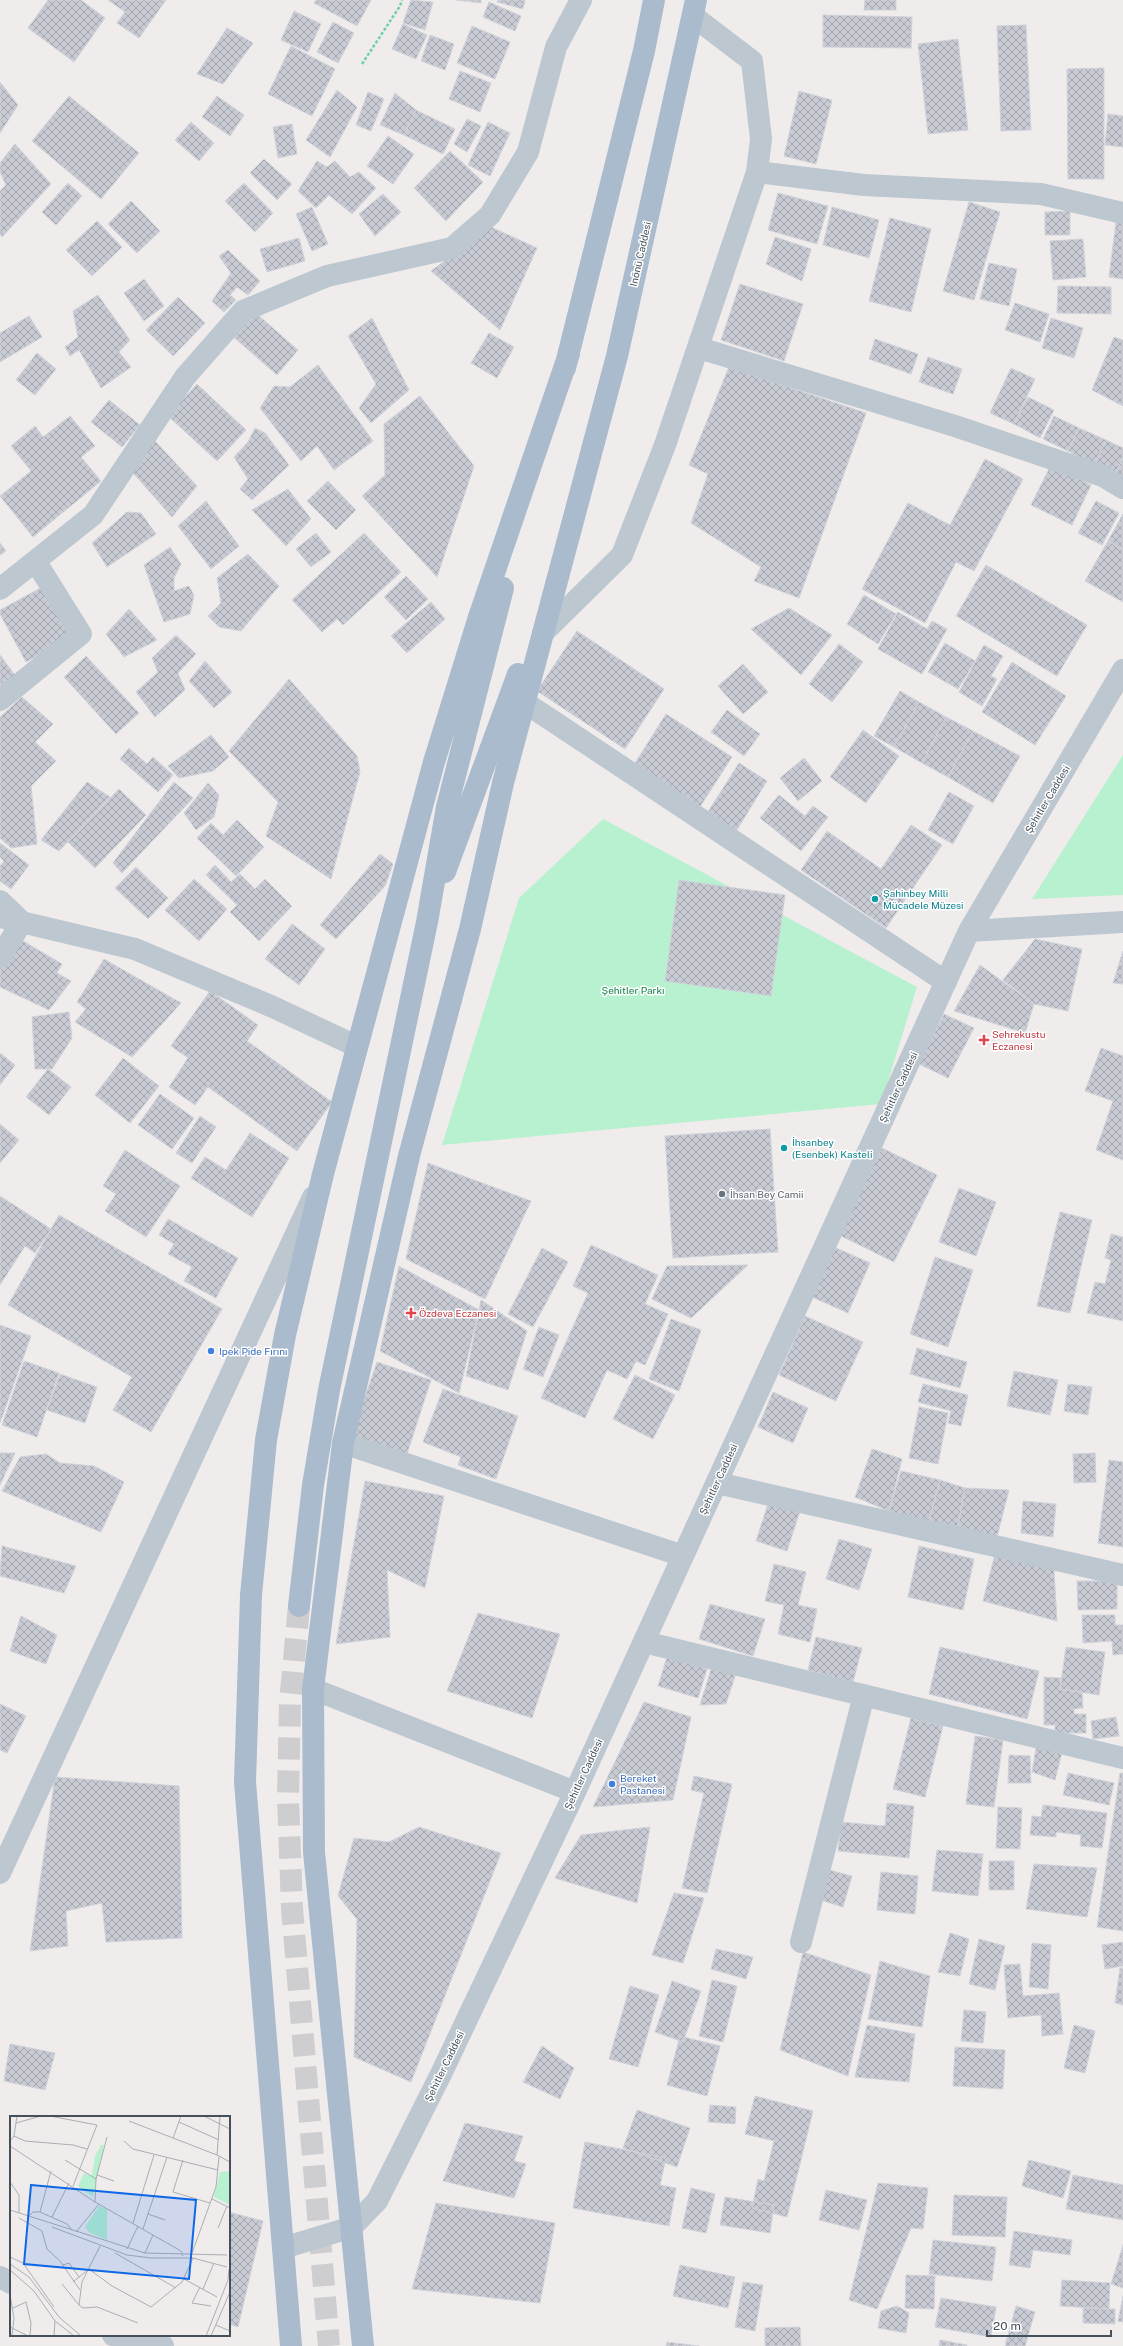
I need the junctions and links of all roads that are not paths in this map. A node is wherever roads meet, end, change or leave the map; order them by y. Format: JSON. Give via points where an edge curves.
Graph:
{"nodes":[{"id":1,"x":581,"y":0,"type":"edge"},
{"id":2,"x":654,"y":0,"type":"edge"},
{"id":3,"x":695,"y":8,"type":"edge"},
{"id":4,"x":757,"y":172,"type":"junction"},
{"id":5,"x":1123,"y":213,"type":"edge"},
{"id":6,"x":699,"y":348,"type":"junction"},
{"id":7,"x":569,"y":354,"type":"junction"},
{"id":8,"x":1123,"y":488,"type":"edge"},
{"id":9,"x":577,"y":506,"type":"junction"},
{"id":10,"x":36,"y":562,"type":"junction"},
{"id":11,"x":0,"y":589,"type":"edge"},
{"id":12,"x":543,"y":633,"type":"junction"},
{"id":13,"x":1123,"y":670,"type":"edge"},
{"id":14,"x":0,"y":700,"type":"edge"},
{"id":15,"x":524,"y":702,"type":"junction"},
{"id":16,"x":0,"y":901,"type":"edge"},
{"id":17,"x":0,"y":917,"type":"edge"},
{"id":18,"x":22,"y":922,"type":"junction"},
{"id":19,"x":427,"y":922,"type":"junction"},
{"id":20,"x":1123,"y":922,"type":"edge"},
{"id":21,"x":969,"y":930,"type":"junction"},
{"id":22,"x":0,"y":957,"type":"edge"},
{"id":23,"x":946,"y":982,"type":"junction"},
{"id":24,"x":356,"y":1046,"type":"junction"},
{"id":25,"x":323,"y":1174,"type":"junction"},
{"id":26,"x":343,"y":1443,"type":"junction"},
{"id":27,"x":717,"y":1483,"type":"junction"},
{"id":28,"x":683,"y":1556,"type":"junction"},
{"id":29,"x":1123,"y":1575,"type":"edge"},
{"id":30,"x":299,"y":1606,"type":"tunnel mouth"},
{"id":31,"x":644,"y":1642,"type":"junction"},
{"id":32,"x":313,"y":1689,"type":"junction"},
{"id":33,"x":864,"y":1695,"type":"junction"},
{"id":34,"x":1123,"y":1758,"type":"edge"},
{"id":35,"x":575,"y":1792,"type":"junction"},
{"id":36,"x":0,"y":1873,"type":"edge"},
{"id":37,"x":801,"y":1942,"type":"dead end"},
{"id":38,"x":352,"y":2227,"type":"junction"},
{"id":39,"x":283,"y":2248,"type":"junction"},
{"id":40,"x":0,"y":2277,"type":"edge"},
{"id":41,"x":10,"y":2282,"type":"edge"},
{"id":42,"x":118,"y":2336,"type":"edge"},
{"id":43,"x":163,"y":2346,"type":"edge"},
{"id":44,"x":291,"y":2346,"type":"edge"},
{"id":45,"x":363,"y":2346,"type":"edge"}],
"edges":[{"from":1,"to":10,"type":"street","via":[[556,47],[528,152],[490,215],[452,248],[326,276],[243,311],[185,377],[93,515]]},
{"from":2,"to":7,"type":"main road","via":[[644,51]]},
{"from":3,"to":4,"type":"street","via":[[752,61],[761,139]]},
{"from":3,"to":9,"type":"main road","name":"Inönü Caddesi","via":[[617,356]]},
{"from":4,"to":5,"type":"street","via":[[864,185],[1041,194]]},
{"from":4,"to":6,"type":"street"},
{"from":6,"to":8,"type":"street","via":[[955,426],[1103,476]]},
{"from":6,"to":12,"type":"street","via":[[622,555]]},
{"from":7,"to":19,"type":"main road","via":[[517,531],[449,799]]},
{"from":7,"to":24,"type":"main road","via":[[479,617],[434,762]]},
{"from":9,"to":12,"type":"main road"},
{"from":9,"to":19,"type":"main road","via":[[492,750]]},
{"from":10,"to":11,"type":"street"},
{"from":10,"to":14,"type":"street","via":[[81,634]]},
{"from":12,"to":15,"type":"main road"},
{"from":13,"to":21,"type":"street","name":"Şehitler Caddesi"},
{"from":15,"to":23,"type":"street"},
{"from":15,"to":26,"type":"main road","via":[[470,929],[409,1156]]},
{"from":16,"to":18,"type":"street"},
{"from":17,"to":18,"type":"street"},
{"from":18,"to":22,"type":"street"},
{"from":18,"to":24,"type":"street","via":[[135,949],[273,1007]]},
{"from":19,"to":30,"type":"main road","via":[[329,1390],[313,1485]]},
{"from":20,"to":21,"type":"street"},
{"from":21,"to":23,"type":"street","name":"Şehitler Caddesi"},
{"from":23,"to":27,"type":"street","name":"Şehitler Caddesi"},
{"from":24,"to":25,"type":"main road"},
{"from":25,"to":36,"type":"street"},
{"from":25,"to":39,"type":"main road","via":[[286,1335],[266,1440],[250,1602],[245,1782]]},
{"from":26,"to":28,"type":"street"},
{"from":26,"to":32,"type":"main road"},
{"from":27,"to":28,"type":"street","name":"Şehitler Caddesi"},
{"from":27,"to":29,"type":"street"},
{"from":28,"to":31,"type":"street","name":"Şehitler Caddesi"},
{"from":31,"to":33,"type":"street"},
{"from":31,"to":35,"type":"street","name":"Şehitler Caddesi"},
{"from":32,"to":35,"type":"street"},
{"from":32,"to":38,"type":"main road","via":[[314,1852]]},
{"from":33,"to":34,"type":"street"},
{"from":33,"to":37,"type":"street"},
{"from":35,"to":38,"type":"street","name":"Şehitler Caddesi","via":[[377,2201]]},
{"from":38,"to":39,"type":"street","name":"Şehitler Caddesi"},
{"from":38,"to":45,"type":"main road"},
{"from":39,"to":44,"type":"main road"},
{"from":40,"to":41,"type":"street"},
{"from":42,"to":43,"type":"street"}]}
